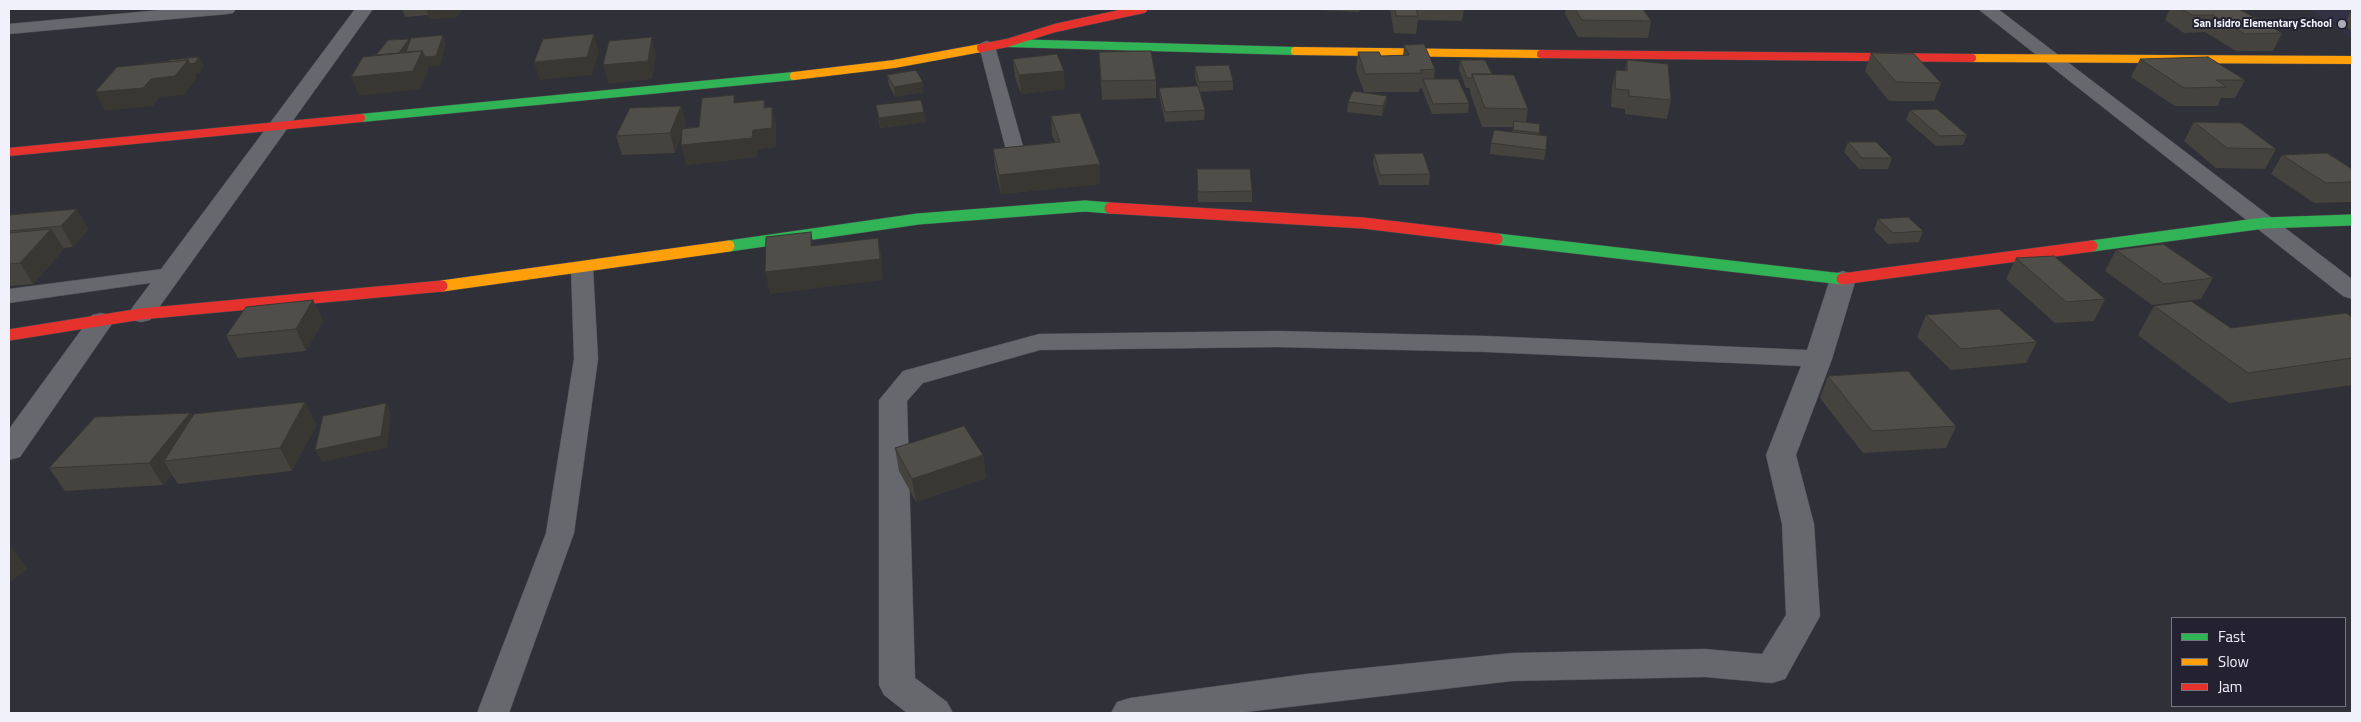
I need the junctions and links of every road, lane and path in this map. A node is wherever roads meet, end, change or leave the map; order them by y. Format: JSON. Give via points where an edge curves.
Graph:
{"nodes":[{"id":1,"x":227,"y":9,"type":"edge"},
{"id":2,"x":364,"y":9,"type":"edge"},
{"id":3,"x":1143,"y":9,"type":"edge"},
{"id":4,"x":1987,"y":9,"type":"edge"},
{"id":5,"x":9,"y":29,"type":"edge"},
{"id":6,"x":1007,"y":43,"type":"junction"},
{"id":7,"x":986,"y":46,"type":"junction"},
{"id":8,"x":2050,"y":59,"type":"junction"},
{"id":9,"x":2352,"y":60,"type":"edge"},
{"id":10,"x":278,"y":125,"type":"junction"},
{"id":11,"x":1015,"y":150,"type":"edge"},
{"id":12,"x":9,"y":152,"type":"edge"},
{"id":13,"x":2352,"y":220,"type":"edge"},
{"id":14,"x":2264,"y":223,"type":"junction"},
{"id":15,"x":582,"y":268,"type":"junction"},
{"id":16,"x":170,"y":274,"type":"junction"},
{"id":17,"x":1842,"y":279,"type":"junction"},
{"id":18,"x":2352,"y":291,"type":"edge"},
{"id":19,"x":9,"y":296,"type":"edge"},
{"id":20,"x":141,"y":314,"type":"junction"},
{"id":21,"x":101,"y":321,"type":"junction"},
{"id":22,"x":9,"y":335,"type":"edge"},
{"id":23,"x":1818,"y":359,"type":"junction"},
{"id":24,"x":9,"y":450,"type":"edge"},
{"id":25,"x":493,"y":713,"type":"edge"},
{"id":26,"x":934,"y":713,"type":"edge"},
{"id":27,"x":1130,"y":713,"type":"edge"}],
"edges":[{"from":1,"to":5,"type":"street"},
{"from":2,"to":10,"type":"street"},
{"from":3,"to":6,"type":"street","via":[[1054,28]]},
{"from":4,"to":8,"type":"street"},
{"from":6,"to":7,"type":"street"},
{"from":6,"to":8,"type":"street","via":[[1318,52]]},
{"from":7,"to":10,"type":"street","via":[[894,64],[798,76]]},
{"from":7,"to":11,"type":"lane"},
{"from":8,"to":9,"type":"street"},
{"from":8,"to":14,"type":"street"},
{"from":10,"to":12,"type":"street"},
{"from":10,"to":16,"type":"street"},
{"from":13,"to":14,"type":"street"},
{"from":14,"to":17,"type":"street"},
{"from":14,"to":18,"type":"street"},
{"from":15,"to":17,"type":"street","via":[[918,219],[1085,206],[1363,223]]},
{"from":15,"to":20,"type":"street","via":[[438,287]]},
{"from":15,"to":25,"type":"lane","via":[[586,359],[560,533]]},
{"from":16,"to":19,"type":"lane"},
{"from":16,"to":20,"type":"street"},
{"from":17,"to":23,"type":"street"},
{"from":20,"to":21,"type":"street"},
{"from":21,"to":22,"type":"street"},
{"from":21,"to":24,"type":"street"},
{"from":23,"to":26,"type":"street","via":[[1486,344],[1276,339],[1039,342],[913,377],[894,400],[892,440],[898,685]]},
{"from":23,"to":27,"type":"street","via":[[1781,456],[1798,524],[1803,616],[1772,669],[1704,663],[1512,667],[1306,688]]}]}
